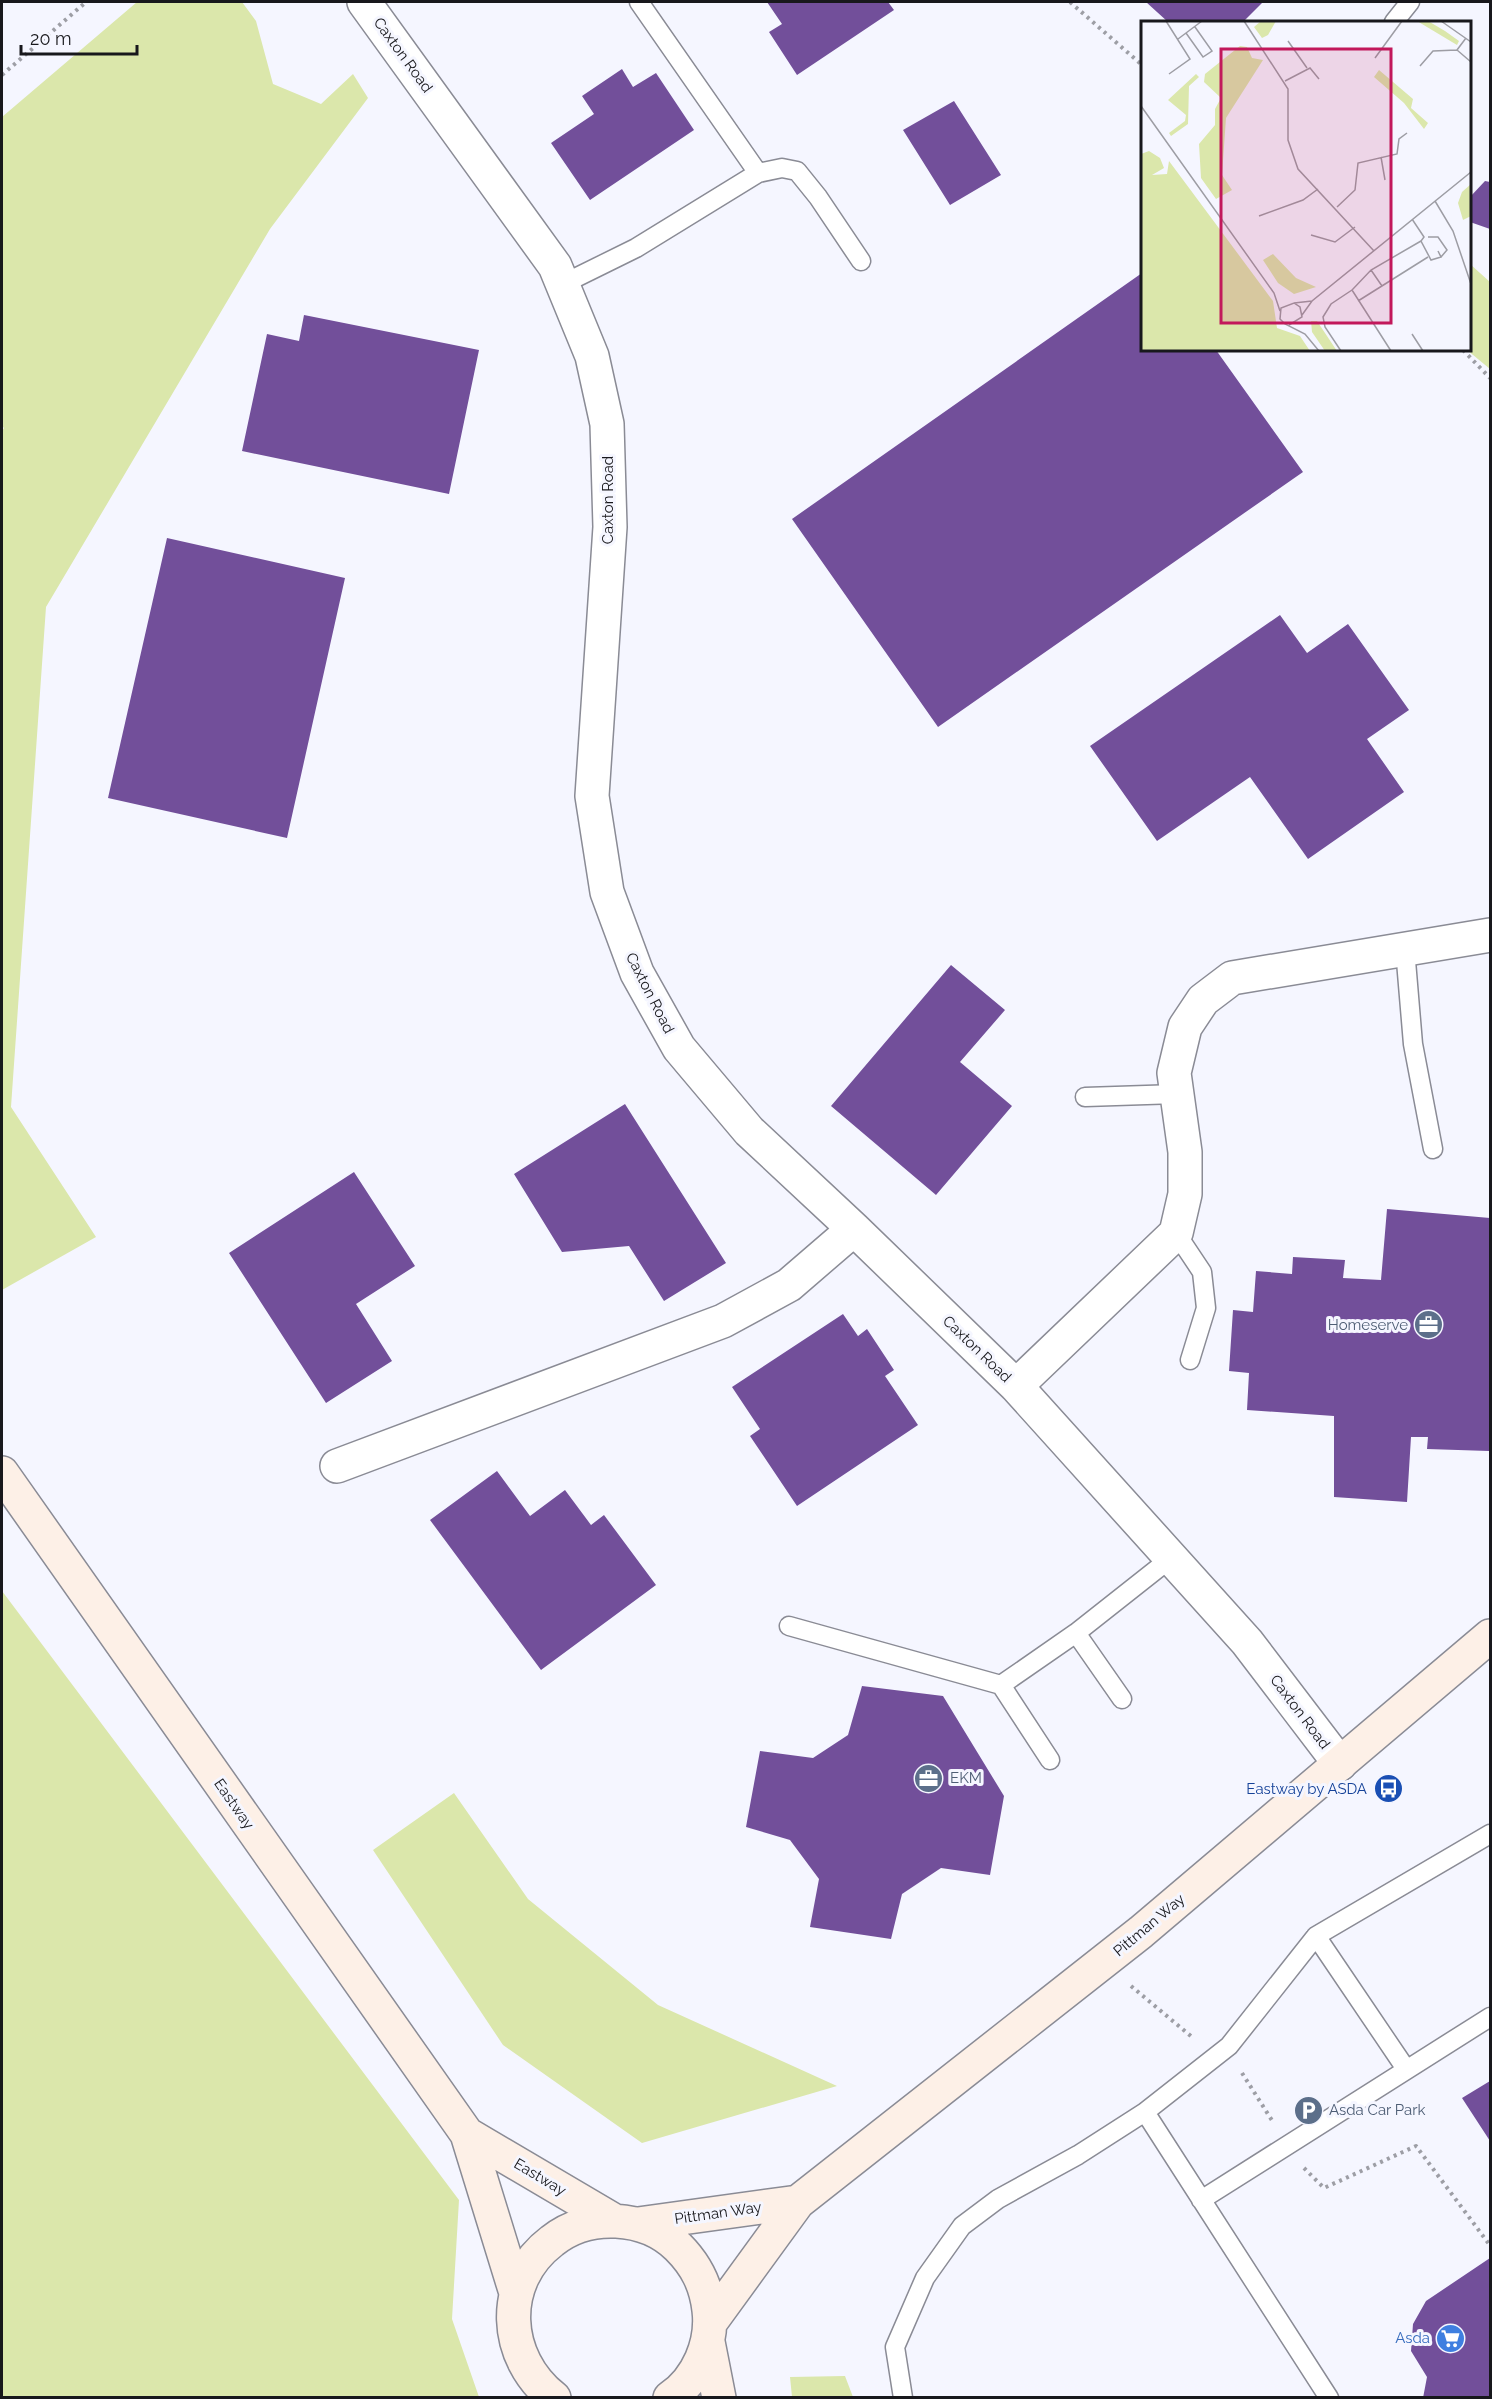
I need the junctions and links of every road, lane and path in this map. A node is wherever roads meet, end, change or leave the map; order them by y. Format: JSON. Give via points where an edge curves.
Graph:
{"nodes":[{"id":1,"x":86,"y":2,"type":"edge"},
{"id":2,"x":364,"y":2,"type":"edge"},
{"id":3,"x":639,"y":2,"type":"edge"},
{"id":4,"x":1071,"y":2,"type":"edge"},
{"id":5,"x":1410,"y":2,"type":"edge"},
{"id":6,"x":1395,"y":21,"type":"edge"},
{"id":7,"x":1141,"y":63,"type":"edge"},
{"id":8,"x":2,"y":75,"type":"edge"},
{"id":9,"x":758,"y":173,"type":"junction"},
{"id":10,"x":861,"y":261,"type":"dead end"},
{"id":11,"x":563,"y":284,"type":"junction"},
{"id":12,"x":1464,"y":351,"type":"edge"},
{"id":13,"x":1491,"y":378,"type":"edge"},
{"id":14,"x":1491,"y":935,"type":"edge"},
{"id":15,"x":1405,"y":949,"type":"junction"},
{"id":16,"x":1177,"y":1094,"type":"junction"},
{"id":17,"x":1085,"y":1097,"type":"dead end"},
{"id":18,"x":1433,"y":1149,"type":"dead end"},
{"id":19,"x":854,"y":1229,"type":"junction"},
{"id":20,"x":1176,"y":1233,"type":"junction"},
{"id":21,"x":1190,"y":1360,"type":"dead end"},
{"id":22,"x":1016,"y":1386,"type":"junction"},
{"id":23,"x":337,"y":1466,"type":"dead end"},
{"id":24,"x":2,"y":1473,"type":"edge"},
{"id":25,"x":1171,"y":1558,"type":"junction"},
{"id":26,"x":789,"y":1626,"type":"dead end"},
{"id":27,"x":1076,"y":1633,"type":"junction"},
{"id":28,"x":1491,"y":1636,"type":"edge"},
{"id":29,"x":1001,"y":1685,"type":"junction"},
{"id":30,"x":1122,"y":1699,"type":"dead end"},
{"id":31,"x":1050,"y":1760,"type":"dead end"},
{"id":32,"x":1340,"y":1764,"type":"junction"},
{"id":33,"x":1491,"y":1834,"type":"edge"},
{"id":34,"x":1316,"y":1936,"type":"junction"},
{"id":35,"x":1491,"y":2017,"type":"edge"},
{"id":36,"x":1406,"y":2069,"type":"junction"},
{"id":37,"x":1145,"y":2112,"type":"junction"},
{"id":38,"x":467,"y":2134,"type":"junction"},
{"id":39,"x":1201,"y":2200,"type":"junction"},
{"id":40,"x":798,"y":2202,"type":"junction"},
{"id":41,"x":625,"y":2222,"type":"junction"},
{"id":42,"x":516,"y":2293,"type":"junction"},
{"id":43,"x":709,"y":2333,"type":"junction"},
{"id":44,"x":554,"y":2397,"type":"edge"},
{"id":45,"x":670,"y":2397,"type":"edge"},
{"id":46,"x":719,"y":2397,"type":"edge"},
{"id":47,"x":903,"y":2397,"type":"edge"},
{"id":48,"x":1329,"y":2397,"type":"edge"}],
"edges":[{"from":1,"to":8,"type":"path"},
{"from":2,"to":11,"type":"street","name":"Caxton Road","via":[[555,266]]},
{"from":3,"to":9,"type":"lane"},
{"from":4,"to":7,"type":"path"},
{"from":5,"to":6,"type":"lane"},
{"from":9,"to":10,"type":"lane","via":[[782,168],[797,171]]},
{"from":9,"to":11,"type":"lane","via":[[636,248]]},
{"from":11,"to":19,"type":"street","name":"Caxton Road","via":[[592,356],[608,424],[610,527],[592,796],[607,892],[637,973],[678,1048],[749,1131]]},
{"from":12,"to":13,"type":"path"},
{"from":14,"to":15,"type":"street"},
{"from":15,"to":16,"type":"street","via":[[1233,978],[1203,1000],[1185,1027],[1174,1073]]},
{"from":15,"to":18,"type":"lane","via":[[1413,1044]]},
{"from":16,"to":17,"type":"lane"},
{"from":16,"to":20,"type":"street","via":[[1185,1152],[1185,1194]]},
{"from":19,"to":22,"type":"street","name":"Caxton Road"},
{"from":19,"to":23,"type":"street","via":[[789,1286],[723,1321]]},
{"from":20,"to":21,"type":"lane","via":[[1203,1272],[1206,1308]]},
{"from":20,"to":22,"type":"street"},
{"from":22,"to":25,"type":"street","name":"Caxton Road"},
{"from":24,"to":38,"type":"main road","name":"Eastway"},
{"from":25,"to":27,"type":"lane"},
{"from":25,"to":32,"type":"street","name":"Caxton Road","via":[[1247,1642]]},
{"from":26,"to":29,"type":"lane"},
{"from":27,"to":29,"type":"lane"},
{"from":27,"to":30,"type":"lane"},
{"from":28,"to":32,"type":"main road","name":"Pittman Way"},
{"from":29,"to":31,"type":"lane"},
{"from":32,"to":40,"type":"main road","name":"Pittman Way","via":[[1141,1932]]},
{"from":33,"to":34,"type":"lane"},
{"from":34,"to":36,"type":"lane"},
{"from":34,"to":37,"type":"lane","via":[[1229,2046]]},
{"from":35,"to":36,"type":"lane"},
{"from":36,"to":39,"type":"lane"},
{"from":37,"to":39,"type":"lane"},
{"from":37,"to":47,"type":"lane","via":[[998,2199],[962,2226],[925,2278],[896,2348]]},
{"from":38,"to":41,"type":"main road","name":"Eastway"},
{"from":38,"to":42,"type":"main road","name":"Eastway"},
{"from":39,"to":48,"type":"lane"},
{"from":40,"to":41,"type":"main road","name":"Pittman Way"},
{"from":40,"to":43,"type":"main road","name":"Pittman Way"},
{"from":41,"to":42,"type":"main road","name":"Pittman Way","via":[[581,2226],[552,2240],[530,2264]]},
{"from":41,"to":43,"type":"main road","name":"Eastway","via":[[668,2238],[692,2261],[707,2290]]},
{"from":42,"to":44,"type":"main road","via":[[513,2326],[520,2358],[538,2385]]},
{"from":43,"to":45,"type":"main road","via":[[697,2370]]},
{"from":43,"to":46,"type":"main road"}]}
